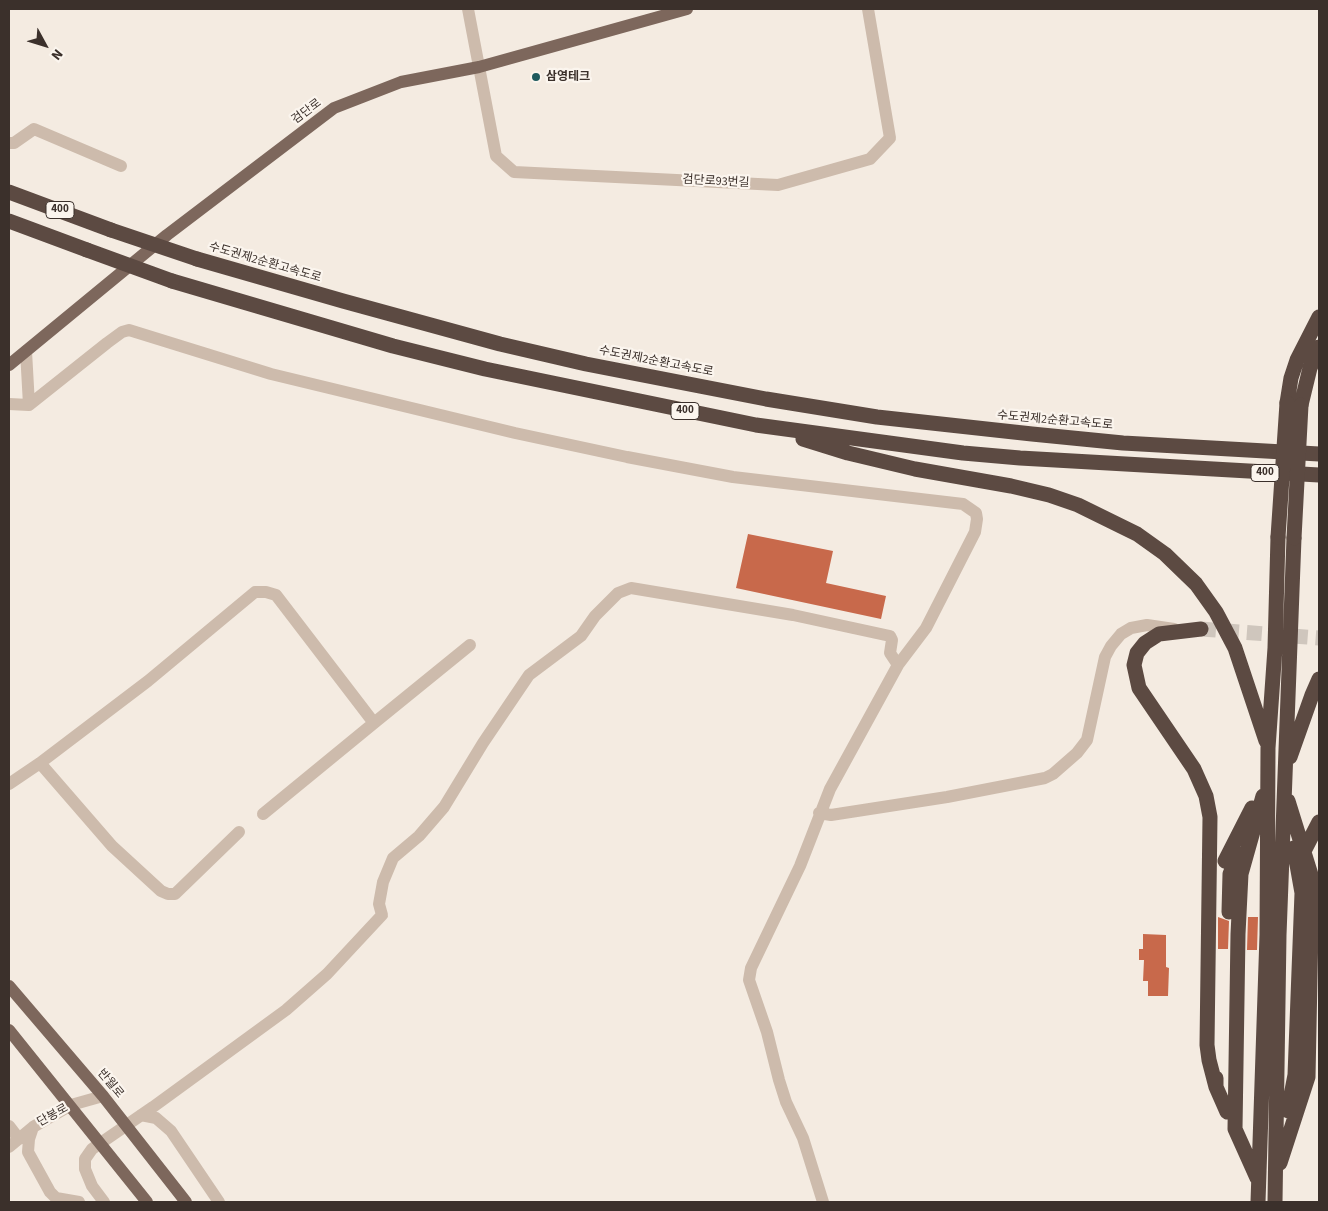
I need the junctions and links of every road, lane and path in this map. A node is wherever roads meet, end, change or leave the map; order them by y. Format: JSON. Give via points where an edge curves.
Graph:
{"nodes":[{"id":1,"x":468,"y":9,"type":"edge"},
{"id":2,"x":686,"y":9,"type":"edge"},
{"id":3,"x":868,"y":9,"type":"edge"},
{"id":4,"x":479,"y":66,"type":"junction"},
{"id":5,"x":9,"y":143,"type":"edge"},
{"id":6,"x":121,"y":166,"type":"dead end"},
{"id":7,"x":9,"y":192,"type":"edge"},
{"id":8,"x":9,"y":221,"type":"edge"},
{"id":9,"x":1319,"y":317,"type":"edge"},
{"id":10,"x":1319,"y":347,"type":"edge"},
{"id":11,"x":26,"y":351,"type":"junction"},
{"id":12,"x":9,"y":365,"type":"edge"},
{"id":13,"x":9,"y":404,"type":"edge"},
{"id":14,"x":1294,"y":404,"type":"junction"},
{"id":15,"x":29,"y":405,"type":"junction"},
{"id":16,"x":756,"y":425,"type":"junction"},
{"id":17,"x":1319,"y":454,"type":"edge"},
{"id":18,"x":1319,"y":475,"type":"edge"},
{"id":19,"x":1201,"y":629,"type":"tunnel mouth"},
{"id":20,"x":1181,"y":630,"type":"junction"},
{"id":21,"x":470,"y":645,"type":"dead end"},
{"id":22,"x":898,"y":665,"type":"junction"},
{"id":23,"x":1319,"y":679,"type":"edge"},
{"id":24,"x":374,"y":723,"type":"junction"},
{"id":25,"x":1268,"y":748,"type":"junction"},
{"id":26,"x":40,"y":763,"type":"junction"},
{"id":27,"x":1286,"y":770,"type":"junction"},
{"id":28,"x":1268,"y":778,"type":"junction"},
{"id":29,"x":9,"y":784,"type":"edge"},
{"id":30,"x":1285,"y":791,"type":"junction"},
{"id":31,"x":819,"y":813,"type":"junction"},
{"id":32,"x":263,"y":814,"type":"dead end"},
{"id":33,"x":1319,"y":822,"type":"edge"},
{"id":34,"x":239,"y":832,"type":"dead end"},
{"id":35,"x":1301,"y":859,"type":"junction"},
{"id":36,"x":1290,"y":882,"type":"junction"},
{"id":37,"x":1280,"y":904,"type":"junction"},
{"id":38,"x":9,"y":986,"type":"edge"},
{"id":39,"x":9,"y":1030,"type":"edge"},
{"id":40,"x":1216,"y":1088,"type":"junction"},
{"id":41,"x":103,"y":1096,"type":"junction"},
{"id":42,"x":71,"y":1106,"type":"junction"},
{"id":43,"x":1227,"y":1112,"type":"junction"},
{"id":44,"x":141,"y":1115,"type":"junction"},
{"id":45,"x":9,"y":1126,"type":"edge"},
{"id":46,"x":126,"y":1126,"type":"junction"},
{"id":47,"x":33,"y":1127,"type":"junction"},
{"id":48,"x":1235,"y":1129,"type":"junction"},
{"id":49,"x":14,"y":1143,"type":"edge"},
{"id":50,"x":100,"y":1143,"type":"junction"},
{"id":51,"x":1276,"y":1176,"type":"junction"},
{"id":52,"x":1259,"y":1181,"type":"junction"},
{"id":53,"x":79,"y":1202,"type":"edge"},
{"id":54,"x":104,"y":1202,"type":"edge"},
{"id":55,"x":148,"y":1202,"type":"edge"},
{"id":56,"x":186,"y":1202,"type":"edge"},
{"id":57,"x":219,"y":1202,"type":"edge"},
{"id":58,"x":823,"y":1202,"type":"edge"},
{"id":59,"x":1258,"y":1202,"type":"edge"},
{"id":60,"x":1275,"y":1202,"type":"edge"}],
"edges":[{"from":1,"to":4,"type":"street"},
{"from":2,"to":4,"type":"main road","name":"검단로"},
{"from":3,"to":4,"type":"street","name":"검단로93번길","via":[[890,138],[870,159],[778,185],[514,172],[496,156]]},
{"from":4,"to":11,"type":"main road","name":"검단로","via":[[401,82],[334,108],[167,235]]},
{"from":5,"to":6,"type":"street","via":[[34,129]]},
{"from":7,"to":17,"type":"highway","name":"수도권제2순환고속도로","number":"400","bridge":true,"via":[[197,259],[500,344],[586,364],[877,417],[1123,442]]},
{"from":8,"to":16,"type":"highway","number":"400","bridge":true,"via":[[172,281],[384,344],[484,370]]},
{"from":9,"to":14,"type":"highway","via":[[1291,378]]},
{"from":10,"to":14,"type":"highway"},
{"from":11,"to":12,"type":"main road","name":"검단로"},
{"from":11,"to":15,"type":"street"},
{"from":13,"to":15,"type":"street"},
{"from":14,"to":25,"type":"highway","bridge":true,"via":[[1278,537]]},
{"from":14,"to":27,"type":"highway","bridge":true,"via":[[1294,538]]},
{"from":15,"to":22,"type":"street","via":[[107,343],[129,330],[271,374],[627,457],[733,477],[963,504],[976,513],[974,532],[926,628]]},
{"from":16,"to":18,"type":"highway","number":"400","via":[[962,453]]},
{"from":16,"to":25,"type":"highway","via":[[915,469],[1049,495],[1087,509],[1137,534],[1165,554],[1196,584],[1216,612],[1235,648]]},
{"from":19,"to":20,"type":"highway"},
{"from":20,"to":31,"type":"street","via":[[1147,625],[1121,634],[1105,656],[1087,740],[1053,774],[947,797],[832,815]]},
{"from":20,"to":40,"type":"highway","via":[[1160,634],[1146,643],[1137,653],[1134,665],[1139,688],[1186,757],[1206,796],[1210,817],[1207,1045]]},
{"from":21,"to":24,"type":"street"},
{"from":22,"to":31,"type":"street"},
{"from":22,"to":44,"type":"street","via":[[890,653],[890,636],[793,615],[650,591],[631,588],[618,593],[581,636],[529,675],[444,807],[419,836],[393,858],[379,904],[382,915],[328,974],[286,1010]]},
{"from":23,"to":27,"type":"highway"},
{"from":24,"to":26,"type":"street","via":[[276,595],[254,592],[148,681]]},
{"from":24,"to":32,"type":"street"},
{"from":25,"to":28,"type":"highway"},
{"from":26,"to":29,"type":"street"},
{"from":26,"to":34,"type":"street","via":[[112,846],[168,894],[175,894]]},
{"from":27,"to":30,"type":"highway"},
{"from":28,"to":40,"type":"highway","via":[[1220,872]]},
{"from":28,"to":43,"type":"highway","via":[[1230,874]]},
{"from":28,"to":48,"type":"highway","via":[[1241,874]]},
{"from":28,"to":52,"type":"highway"},
{"from":30,"to":35,"type":"highway"},
{"from":30,"to":36,"type":"highway"},
{"from":30,"to":37,"type":"highway"},
{"from":31,"to":58,"type":"street","via":[[800,866],[751,968],[749,980],[786,1102],[802,1138]]},
{"from":33,"to":35,"type":"highway"},
{"from":35,"to":36,"type":"highway"},
{"from":35,"to":51,"type":"highway","via":[[1295,1075]]},
{"from":36,"to":37,"type":"highway"},
{"from":36,"to":51,"type":"highway","via":[[1285,1061]]},
{"from":37,"to":51,"type":"highway"},
{"from":38,"to":41,"type":"main road","name":"반월로"},
{"from":39,"to":42,"type":"main road"},
{"from":40,"to":43,"type":"highway"},
{"from":41,"to":42,"type":"street","name":"단봉로"},
{"from":41,"to":46,"type":"main road","name":"반월로"},
{"from":42,"to":47,"type":"street","name":"단봉로"},
{"from":42,"to":50,"type":"main road"},
{"from":43,"to":48,"type":"highway"},
{"from":44,"to":46,"type":"street"},
{"from":44,"to":57,"type":"street","via":[[156,1118],[170,1131]]},
{"from":45,"to":49,"type":"street"},
{"from":46,"to":50,"type":"street"},
{"from":46,"to":56,"type":"main road","name":"반월로"},
{"from":47,"to":49,"type":"street","name":"단봉로"},
{"from":47,"to":53,"type":"street","via":[[28,1139],[28,1152],[50,1192],[56,1198]]},
{"from":48,"to":52,"type":"highway"},
{"from":50,"to":54,"type":"street","via":[[85,1159],[85,1169]]},
{"from":50,"to":55,"type":"main road"},
{"from":51,"to":60,"type":"highway"},
{"from":52,"to":59,"type":"highway"}]}
